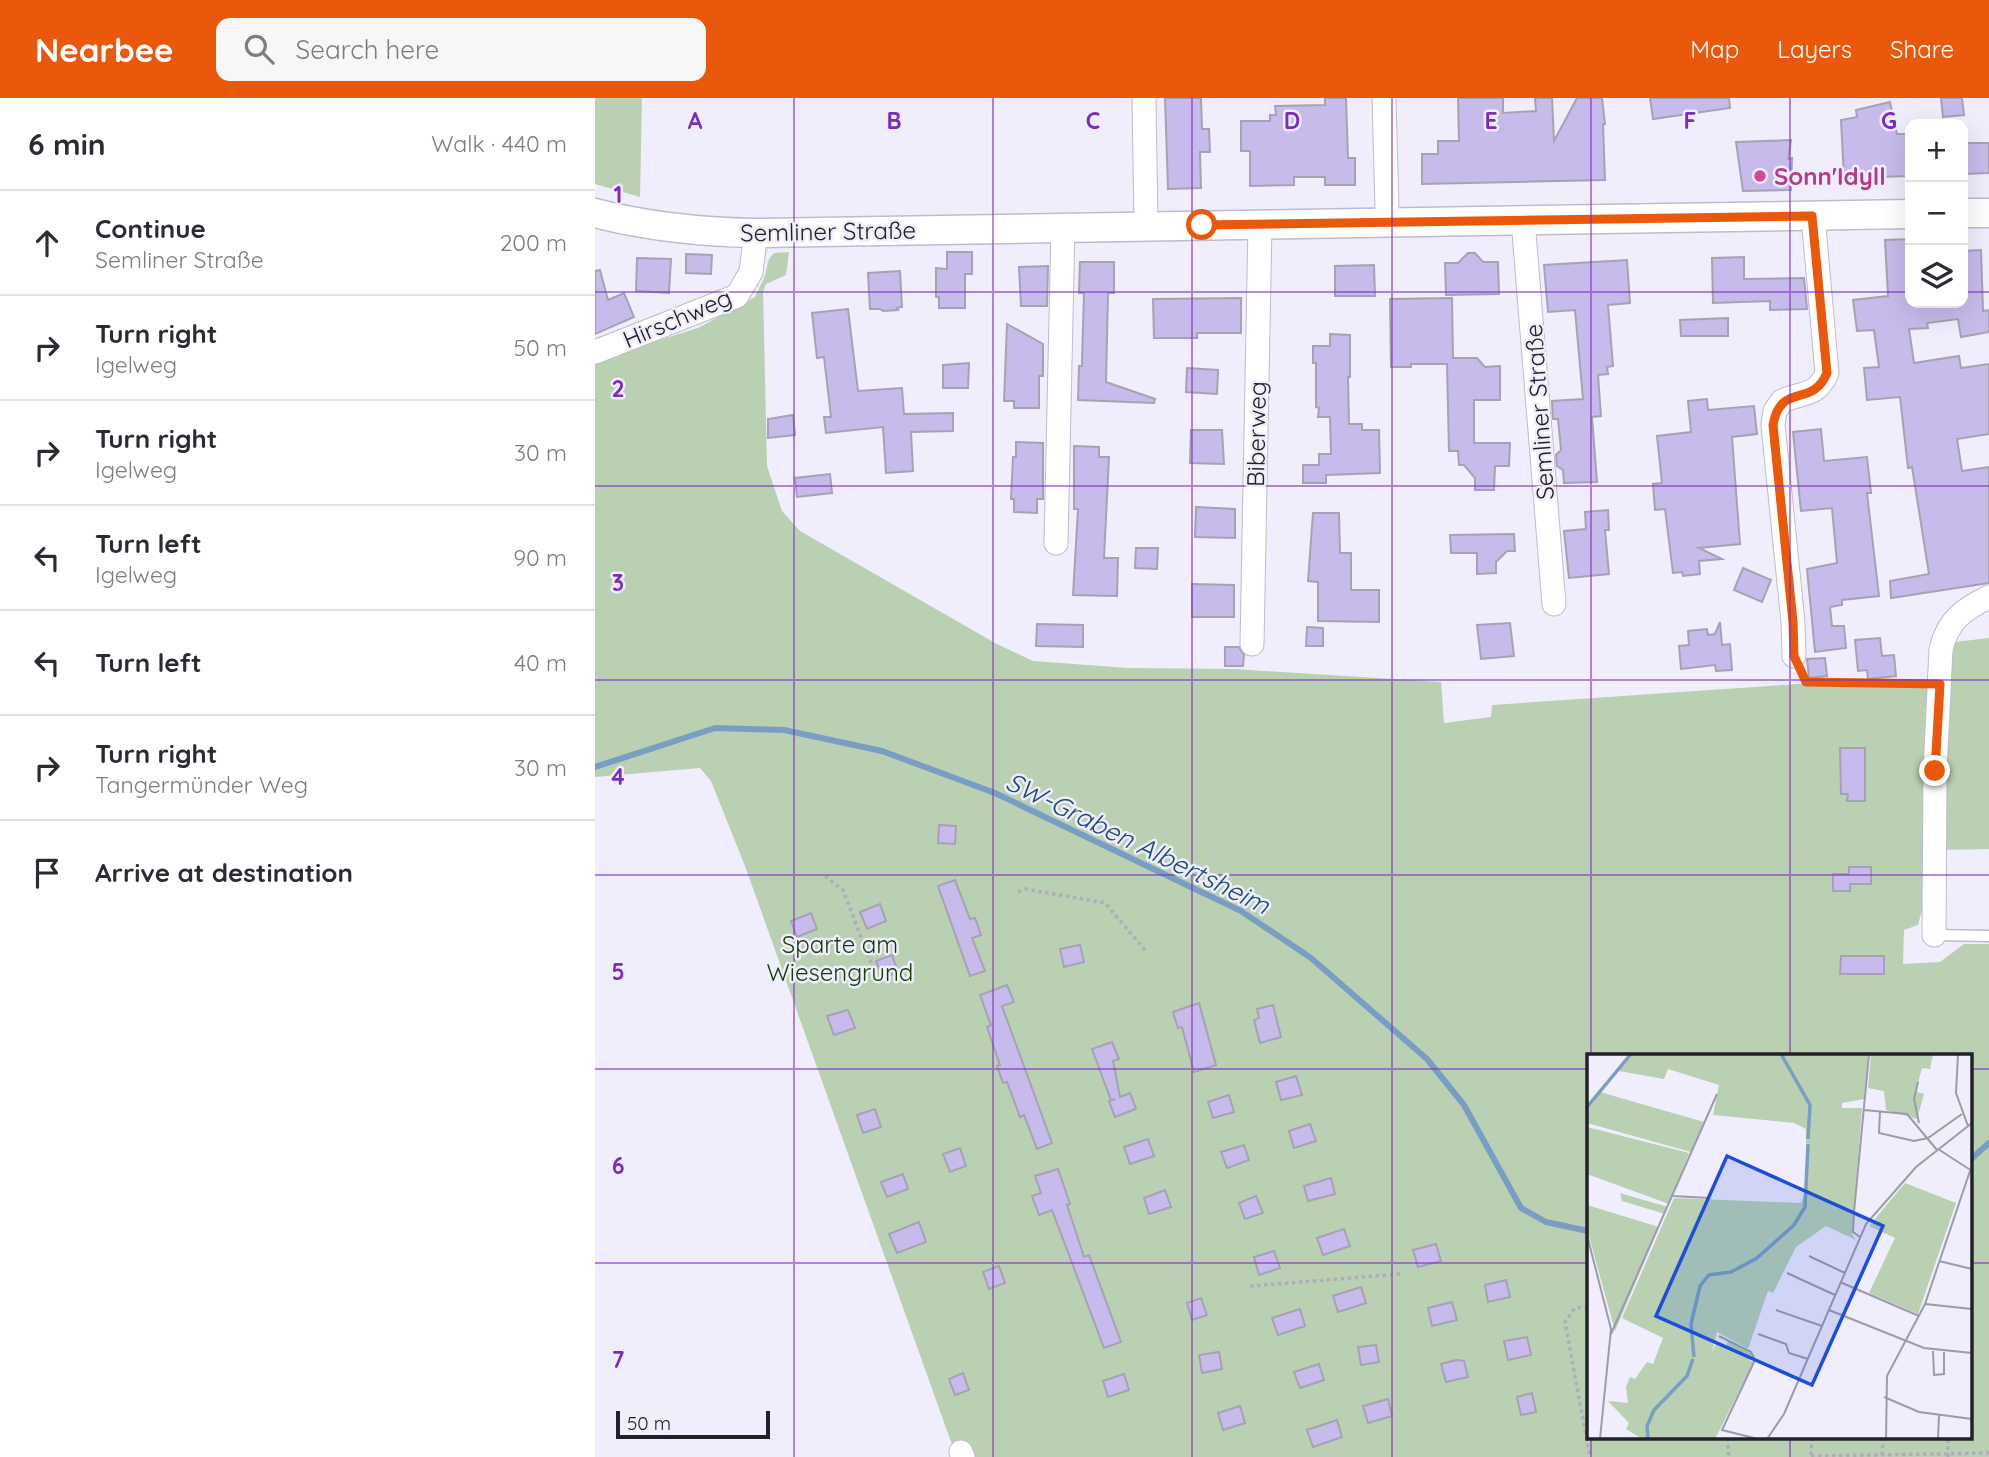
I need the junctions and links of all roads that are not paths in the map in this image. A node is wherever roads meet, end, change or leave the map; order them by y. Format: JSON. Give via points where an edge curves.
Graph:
{"nodes":[{"id":1,"x":1144,"y":98,"type":"edge"},
{"id":2,"x":1384,"y":98,"type":"edge"},
{"id":3,"x":595,"y":213,"type":"edge"},
{"id":4,"x":1968,"y":213,"type":"edge"},
{"id":5,"x":1989,"y":213,"type":"edge"},
{"id":6,"x":1905,"y":214,"type":"edge"},
{"id":7,"x":1812,"y":216,"type":"junction"},
{"id":8,"x":1523,"y":220,"type":"junction"},
{"id":9,"x":1384,"y":222,"type":"junction"},
{"id":10,"x":1260,"y":223,"type":"junction"},
{"id":11,"x":1146,"y":226,"type":"junction"},
{"id":12,"x":1063,"y":227,"type":"junction"},
{"id":13,"x":756,"y":233,"type":"junction"},
{"id":14,"x":595,"y":352,"type":"edge"},
{"id":15,"x":1056,"y":543,"type":"dead end"},
{"id":16,"x":1989,"y":597,"type":"edge"},
{"id":17,"x":1554,"y":604,"type":"dead end"},
{"id":18,"x":1252,"y":644,"type":"dead end"},
{"id":19,"x":1794,"y":656,"type":"road end"},
{"id":20,"x":1934,"y":935,"type":"joint"},
{"id":21,"x":1989,"y":936,"type":"edge"}],
"edges":[{"from":1,"to":11,"type":"street"},
{"from":2,"to":9,"type":"street"},
{"from":3,"to":13,"type":"street","name":"Semliner Straße","via":[[705,232]]},
{"from":4,"to":5,"type":"street"},
{"from":6,"to":7,"type":"street","name":"Semliner Straße"},
{"from":7,"to":8,"type":"street","name":"Semliner Straße"},
{"from":7,"to":19,"type":"street","via":[[1827,373],[1808,395],[1782,401],[1773,425]]},
{"from":8,"to":9,"type":"street","name":"Semliner Straße"},
{"from":8,"to":17,"type":"street","name":"Semliner Straße"},
{"from":9,"to":10,"type":"street","name":"Semliner Straße"},
{"from":10,"to":11,"type":"street","name":"Semliner Straße"},
{"from":10,"to":18,"type":"street","name":"Biberweg"},
{"from":11,"to":12,"type":"street","name":"Semliner Straße"},
{"from":12,"to":13,"type":"street","name":"Semliner Straße"},
{"from":12,"to":15,"type":"street"},
{"from":13,"to":14,"type":"street","name":"Hirschweg","via":[[751,272],[737,296]]},
{"from":16,"to":20,"type":"street","via":[[1965,609],[1945,635],[1941,649]]},
{"from":20,"to":21,"type":"lane"}]}
